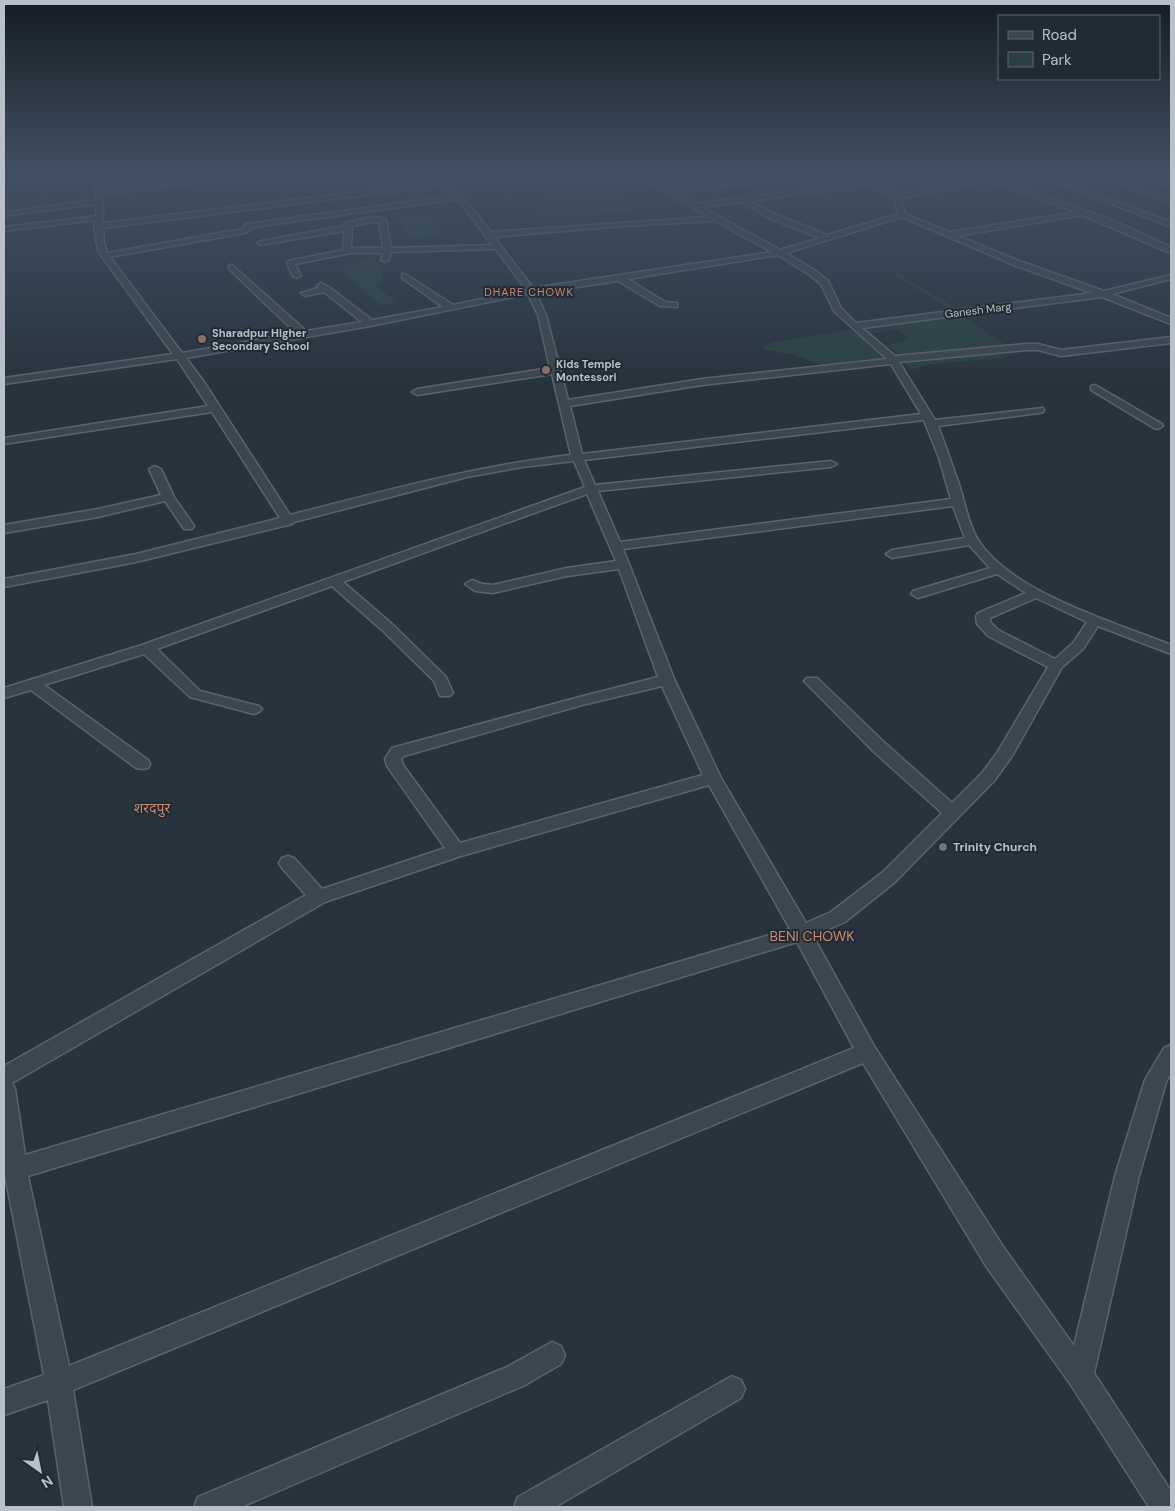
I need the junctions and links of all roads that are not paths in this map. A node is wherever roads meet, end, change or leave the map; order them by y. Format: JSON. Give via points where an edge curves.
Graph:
{"nodes":[{"id":1,"x":100,"y":245,"type":"edge"},
{"id":2,"x":159,"y":245,"type":"edge"},
{"id":3,"x":348,"y":245,"type":"edge"},
{"id":4,"x":386,"y":245,"type":"edge"},
{"id":5,"x":499,"y":245,"type":"joint"},
{"id":6,"x":765,"y":245,"type":"edge"},
{"id":7,"x":805,"y":245,"type":"edge"},
{"id":8,"x":972,"y":245,"type":"edge"},
{"id":9,"x":1159,"y":245,"type":"edge"},
{"id":10,"x":1171,"y":250,"type":"edge"},
{"id":11,"x":350,"y":251,"type":"junction"},
{"id":12,"x":387,"y":251,"type":"junction"},
{"id":13,"x":780,"y":252,"type":"junction"},
{"id":14,"x":107,"y":256,"type":"junction"},
{"id":15,"x":385,"y":260,"type":"dead end"},
{"id":16,"x":232,"y":267,"type":"dead end"},
{"id":17,"x":297,"y":276,"type":"dead end"},
{"id":18,"x":405,"y":276,"type":"dead end"},
{"id":19,"x":620,"y":278,"type":"junction"},
{"id":20,"x":1171,"y":278,"type":"edge"},
{"id":21,"x":530,"y":291,"type":"junction"},
{"id":22,"x":305,"y":293,"type":"dead end"},
{"id":23,"x":1103,"y":294,"type":"junction"},
{"id":24,"x":674,"y":304,"type":"dead end"},
{"id":25,"x":452,"y":308,"type":"junction"},
{"id":26,"x":1171,"y":321,"type":"edge"},
{"id":27,"x":370,"y":323,"type":"junction"},
{"id":28,"x":854,"y":326,"type":"junction"},
{"id":29,"x":302,"y":334,"type":"junction"},
{"id":30,"x":1171,"y":340,"type":"edge"},
{"id":31,"x":180,"y":356,"type":"junction"},
{"id":32,"x":894,"y":360,"type":"junction"},
{"id":33,"x":556,"y":370,"type":"junction"},
{"id":34,"x":4,"y":381,"type":"edge"},
{"id":35,"x":1095,"y":388,"type":"dead end"},
{"id":36,"x":416,"y":392,"type":"dead end"},
{"id":37,"x":564,"y":404,"type":"junction"},
{"id":38,"x":214,"y":408,"type":"junction"},
{"id":39,"x":1039,"y":410,"type":"dead end"},
{"id":40,"x":929,"y":420,"type":"junction"},
{"id":41,"x":1158,"y":426,"type":"dead end"},
{"id":42,"x":4,"y":440,"type":"edge"},
{"id":43,"x":577,"y":456,"type":"junction"},
{"id":44,"x":831,"y":464,"type":"dead end"},
{"id":45,"x":155,"y":469,"type":"dead end"},
{"id":46,"x":591,"y":489,"type":"junction"},
{"id":47,"x":168,"y":497,"type":"junction"},
{"id":48,"x":958,"y":502,"type":"junction"},
{"id":49,"x":288,"y":521,"type":"junction"},
{"id":50,"x":188,"y":526,"type":"dead end"},
{"id":51,"x":4,"y":529,"type":"edge"},
{"id":52,"x":972,"y":541,"type":"junction"},
{"id":53,"x":616,"y":546,"type":"junction"},
{"id":54,"x":892,"y":554,"type":"dead end"},
{"id":55,"x":623,"y":564,"type":"junction"},
{"id":56,"x":998,"y":570,"type":"junction"},
{"id":57,"x":333,"y":580,"type":"junction"},
{"id":58,"x":4,"y":583,"type":"edge"},
{"id":59,"x":472,"y":584,"type":"dead end"},
{"id":60,"x":1037,"y":593,"type":"junction"},
{"id":61,"x":918,"y":594,"type":"dead end"},
{"id":62,"x":1095,"y":621,"type":"junction"},
{"id":63,"x":147,"y":648,"type":"junction"},
{"id":64,"x":1171,"y":650,"type":"edge"},
{"id":65,"x":1056,"y":664,"type":"junction"},
{"id":66,"x":667,"y":681,"type":"junction"},
{"id":67,"x":812,"y":681,"type":"dead end"},
{"id":68,"x":34,"y":685,"type":"junction"},
{"id":69,"x":4,"y":693,"type":"edge"},
{"id":70,"x":445,"y":693,"type":"dead end"},
{"id":71,"x":254,"y":709,"type":"dead end"},
{"id":72,"x":142,"y":764,"type":"dead end"},
{"id":73,"x":713,"y":778,"type":"junction"},
{"id":74,"x":952,"y":812,"type":"junction"},
{"id":75,"x":456,"y":851,"type":"junction"},
{"id":76,"x":288,"y":863,"type":"dead end"},
{"id":77,"x":318,"y":897,"type":"junction"},
{"id":78,"x":802,"y":933,"type":"junction"},
{"id":79,"x":867,"y":1052,"type":"junction"},
{"id":80,"x":1171,"y":1054,"type":"edge"},
{"id":81,"x":4,"y":1077,"type":"edge"},
{"id":82,"x":4,"y":1089,"type":"edge"},
{"id":83,"x":7,"y":1135,"type":"edge"},
{"id":84,"x":15,"y":1169,"type":"junction"},
{"id":85,"x":552,"y":1356,"type":"dead end"},
{"id":86,"x":1080,"y":1376,"type":"junction"},
{"id":87,"x":59,"y":1383,"type":"junction"},
{"id":88,"x":732,"y":1389,"type":"dead end"},
{"id":89,"x":4,"y":1402,"type":"edge"},
{"id":90,"x":78,"y":1507,"type":"edge"},
{"id":91,"x":208,"y":1507,"type":"edge"},
{"id":92,"x":528,"y":1507,"type":"edge"},
{"id":93,"x":1165,"y":1507,"type":"edge"}],
"edges":[{"from":1,"to":14,"type":"street"},
{"from":2,"to":14,"type":"street"},
{"from":3,"to":11,"type":"street"},
{"from":4,"to":12,"type":"street"},
{"from":5,"to":12,"type":"street"},
{"from":5,"to":21,"type":"street"},
{"from":6,"to":13,"type":"street"},
{"from":7,"to":13,"type":"street"},
{"from":8,"to":23,"type":"street"},
{"from":9,"to":10,"type":"street"},
{"from":11,"to":12,"type":"street"},
{"from":11,"to":17,"type":"street","via":[[292,262]]},
{"from":12,"to":15,"type":"street"},
{"from":13,"to":19,"type":"street"},
{"from":13,"to":28,"type":"street","via":[[825,283],[837,309]]},
{"from":14,"to":31,"type":"street"},
{"from":16,"to":29,"type":"street"},
{"from":18,"to":25,"type":"street"},
{"from":19,"to":21,"type":"street"},
{"from":19,"to":24,"type":"street","via":[[663,304]]},
{"from":20,"to":23,"type":"street","name":"Ganesh Marg"},
{"from":21,"to":25,"type":"street"},
{"from":21,"to":33,"type":"street","via":[[542,315]]},
{"from":22,"to":27,"type":"street","via":[[323,287]]},
{"from":23,"to":26,"type":"street"},
{"from":23,"to":28,"type":"street","name":"Ganesh Marg"},
{"from":25,"to":27,"type":"street"},
{"from":27,"to":29,"type":"street"},
{"from":28,"to":32,"type":"street"},
{"from":29,"to":31,"type":"street"},
{"from":30,"to":32,"type":"street","via":[[1061,353],[1026,347]]},
{"from":31,"to":34,"type":"street"},
{"from":31,"to":38,"type":"street"},
{"from":32,"to":37,"type":"street","via":[[702,382]]},
{"from":32,"to":40,"type":"street"},
{"from":33,"to":36,"type":"street"},
{"from":33,"to":37,"type":"street"},
{"from":35,"to":41,"type":"street"},
{"from":37,"to":43,"type":"street"},
{"from":38,"to":42,"type":"street"},
{"from":38,"to":49,"type":"street"},
{"from":39,"to":40,"type":"street"},
{"from":40,"to":43,"type":"street"},
{"from":40,"to":48,"type":"street"},
{"from":43,"to":46,"type":"street"},
{"from":43,"to":49,"type":"street","via":[[467,474]]},
{"from":44,"to":46,"type":"street"},
{"from":45,"to":47,"type":"street"},
{"from":46,"to":53,"type":"street"},
{"from":46,"to":57,"type":"street"},
{"from":47,"to":50,"type":"street"},
{"from":47,"to":51,"type":"street"},
{"from":48,"to":52,"type":"street"},
{"from":48,"to":53,"type":"street"},
{"from":49,"to":58,"type":"street","via":[[136,558]]},
{"from":52,"to":54,"type":"street"},
{"from":52,"to":56,"type":"street"},
{"from":53,"to":55,"type":"street"},
{"from":55,"to":59,"type":"street","via":[[567,572],[493,589]]},
{"from":55,"to":66,"type":"street"},
{"from":56,"to":60,"type":"street"},
{"from":56,"to":61,"type":"street"},
{"from":57,"to":63,"type":"street"},
{"from":57,"to":70,"type":"street","via":[[441,680]]},
{"from":60,"to":62,"type":"street"},
{"from":60,"to":65,"type":"street","via":[[983,616],[984,624],[993,633]]},
{"from":62,"to":64,"type":"street"},
{"from":62,"to":65,"type":"street","via":[[1078,646]]},
{"from":63,"to":68,"type":"street"},
{"from":63,"to":71,"type":"street","via":[[195,694]]},
{"from":65,"to":74,"type":"street","via":[[1004,756],[988,777]]},
{"from":66,"to":73,"type":"street"},
{"from":66,"to":75,"type":"street","via":[[577,702],[398,752],[393,758],[394,766]]},
{"from":67,"to":74,"type":"street"},
{"from":68,"to":69,"type":"street"},
{"from":68,"to":72,"type":"street"},
{"from":73,"to":75,"type":"street"},
{"from":73,"to":78,"type":"street"},
{"from":74,"to":78,"type":"street","via":[[866,896],[838,917]]},
{"from":75,"to":77,"type":"street"},
{"from":76,"to":77,"type":"street"},
{"from":77,"to":81,"type":"street"},
{"from":78,"to":79,"type":"street"},
{"from":78,"to":84,"type":"street"},
{"from":79,"to":86,"type":"street","via":[[995,1257]]},
{"from":79,"to":87,"type":"street"},
{"from":80,"to":86,"type":"street","via":[[1156,1080],[1127,1176]]},
{"from":82,"to":83,"type":"street"},
{"from":83,"to":84,"type":"street"},
{"from":84,"to":87,"type":"street"},
{"from":85,"to":91,"type":"street","via":[[516,1376]]},
{"from":86,"to":93,"type":"street"},
{"from":87,"to":89,"type":"street"},
{"from":87,"to":90,"type":"street"},
{"from":88,"to":92,"type":"street"}]}
